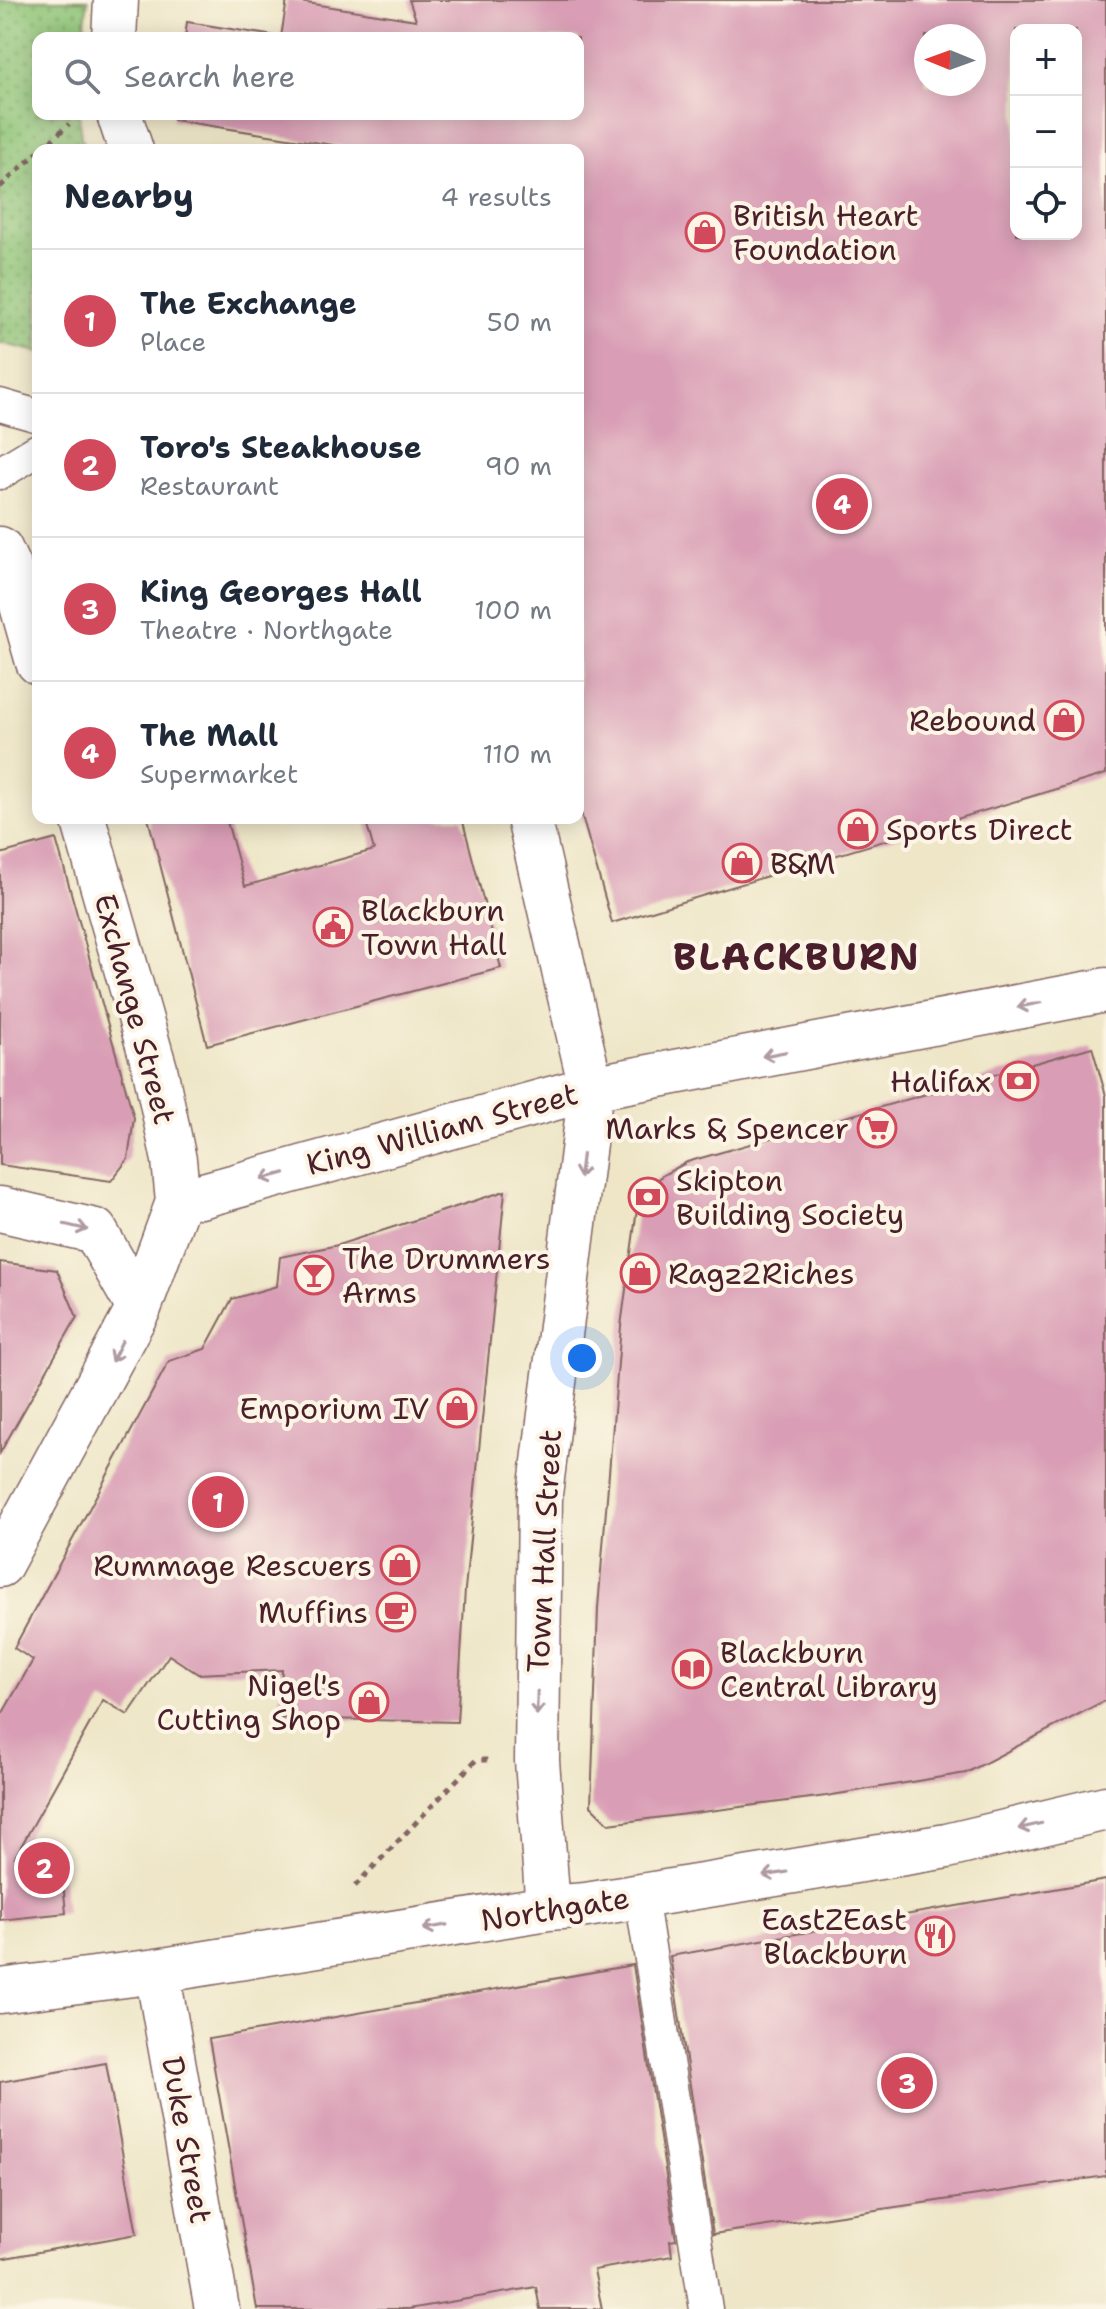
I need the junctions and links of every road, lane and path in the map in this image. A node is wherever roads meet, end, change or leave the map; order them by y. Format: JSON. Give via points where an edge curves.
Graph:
{"nodes":[{"id":1,"x":116,"y":0,"type":"edge"},
{"id":2,"x":114,"y":32,"type":"edge"},
{"id":3,"x":121,"y":120,"type":"edge"},
{"id":4,"x":70,"y":123,"type":"dead end"},
{"id":5,"x":47,"y":144,"type":"edge"},
{"id":6,"x":129,"y":144,"type":"edge"},
{"id":7,"x":32,"y":157,"type":"edge"},
{"id":8,"x":0,"y":187,"type":"edge"},
{"id":9,"x":0,"y":405,"type":"edge"},
{"id":10,"x":32,"y":414,"type":"edge"},
{"id":11,"x":32,"y":454,"type":"edge"},
{"id":12,"x":0,"y":473,"type":"edge"},
{"id":13,"x":18,"y":570,"type":"edge"},
{"id":14,"x":32,"y":634,"type":"edge"},
{"id":15,"x":85,"y":824,"type":"edge"},
{"id":16,"x":530,"y":824,"type":"edge"},
{"id":17,"x":1106,"y":990,"type":"edge"},
{"id":18,"x":591,"y":1088,"type":"junction"},
{"id":19,"x":189,"y":1199,"type":"junction"},
{"id":20,"x":0,"y":1209,"type":"edge"},
{"id":21,"x":139,"y":1308,"type":"junction"},
{"id":22,"x":0,"y":1565,"type":"edge"},
{"id":23,"x":537,"y":1761,"type":"junction"},
{"id":24,"x":1106,"y":1808,"type":"edge"},
{"id":25,"x":641,"y":1896,"type":"junction"},
{"id":26,"x":548,"y":1908,"type":"junction"},
{"id":27,"x":348,"y":1942,"type":"junction"},
{"id":28,"x":157,"y":1971,"type":"junction"},
{"id":29,"x":0,"y":1991,"type":"edge"},
{"id":30,"x":217,"y":2309,"type":"edge"},
{"id":31,"x":706,"y":2309,"type":"edge"}],
"edges":[{"from":1,"to":2,"type":"street"},
{"from":3,"to":6,"type":"street"},
{"from":4,"to":5,"type":"path"},
{"from":7,"to":8,"type":"path"},
{"from":9,"to":10,"type":"lane"},
{"from":11,"to":12,"type":"lane"},
{"from":13,"to":14,"type":"street"},
{"from":15,"to":19,"type":"street","name":"Exchange Street","via":[[155,1069],[174,1160]]},
{"from":16,"to":18,"type":"street","name":"Town Hall Street"},
{"from":17,"to":18,"type":"street","name":"King William Street","one_way":true},
{"from":18,"to":19,"type":"street","name":"King William Street","one_way":true},
{"from":18,"to":23,"type":"street","name":"Town Hall Street","one_way":true,"via":[[540,1494]]},
{"from":19,"to":21,"type":"street"},
{"from":20,"to":21,"type":"street","one_way":true,"via":[[95,1231]]},
{"from":21,"to":22,"type":"street","one_way":true},
{"from":23,"to":26,"type":"street","name":"Town Hall Street"},
{"from":23,"to":27,"type":"path","via":[[476,1760],[344,1897]]},
{"from":24,"to":25,"type":"street","name":"Northgate","one_way":true,"via":[[947,1846]]},
{"from":25,"to":26,"type":"street","name":"Northgate"},
{"from":25,"to":31,"type":"lane"},
{"from":26,"to":27,"type":"street","name":"Northgate","one_way":true},
{"from":27,"to":28,"type":"street","name":"Northgate"},
{"from":28,"to":29,"type":"street","name":"Northgate"},
{"from":28,"to":30,"type":"street","name":"Duke Street"}]}
